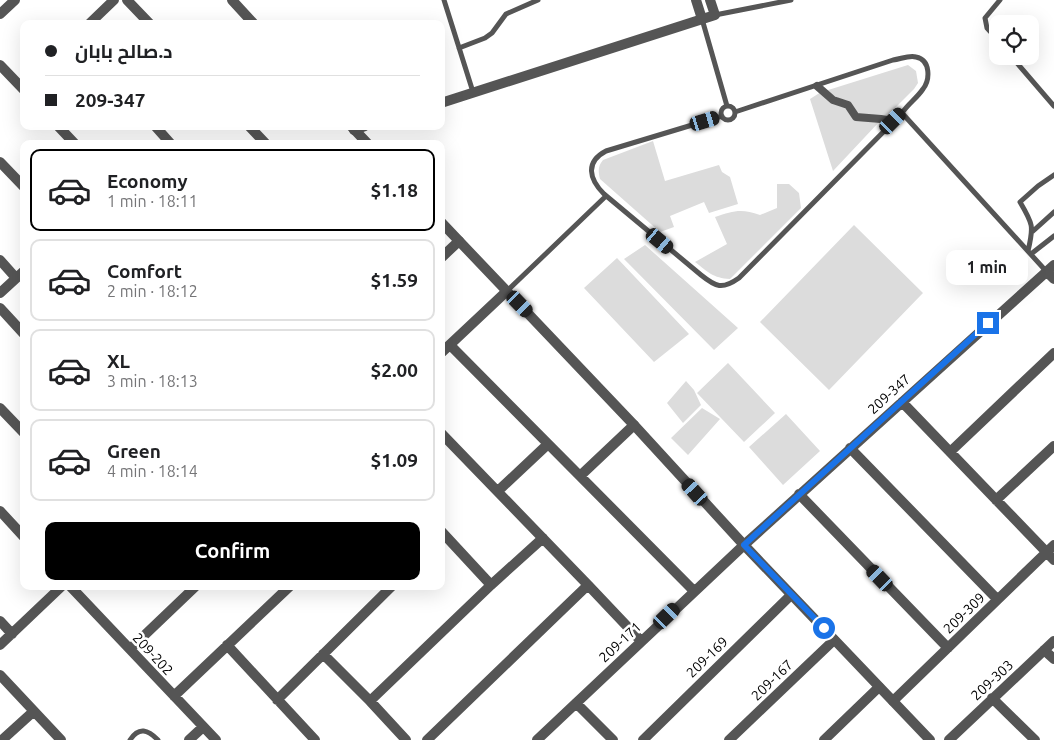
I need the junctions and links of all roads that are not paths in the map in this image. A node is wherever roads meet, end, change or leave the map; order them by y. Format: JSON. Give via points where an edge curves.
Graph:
{"nodes":[{"id":1,"x":15,"y":0,"type":"edge"},
{"id":2,"x":114,"y":0,"type":"edge"},
{"id":3,"x":127,"y":0,"type":"edge"},
{"id":4,"x":232,"y":0,"type":"edge"},
{"id":5,"x":444,"y":0,"type":"edge"},
{"id":6,"x":538,"y":0,"type":"edge"},
{"id":7,"x":696,"y":0,"type":"edge"},
{"id":8,"x":710,"y":0,"type":"edge"},
{"id":9,"x":791,"y":0,"type":"edge"},
{"id":10,"x":1000,"y":0,"type":"edge"},
{"id":11,"x":0,"y":14,"type":"edge"},
{"id":12,"x":715,"y":15,"type":"junction"},
{"id":13,"x":702,"y":19,"type":"junction"},
{"id":14,"x":93,"y":20,"type":"edge"},
{"id":15,"x":146,"y":20,"type":"edge"},
{"id":16,"x":250,"y":20,"type":"edge"},
{"id":17,"x":989,"y":30,"type":"edge"},
{"id":18,"x":459,"y":48,"type":"junction"},
{"id":19,"x":0,"y":65,"type":"edge"},
{"id":20,"x":1020,"y":65,"type":"edge"},
{"id":21,"x":20,"y":85,"type":"edge"},
{"id":22,"x":816,"y":86,"type":"junction"},
{"id":23,"x":474,"y":94,"type":"junction"},
{"id":24,"x":445,"y":102,"type":"edge"},
{"id":25,"x":727,"y":106,"type":"junction"},
{"id":26,"x":1054,"y":106,"type":"edge"},
{"id":27,"x":735,"y":112,"type":"junction"},
{"id":28,"x":902,"y":112,"type":"junction"},
{"id":29,"x":722,"y":116,"type":"junction"},
{"id":30,"x":893,"y":121,"type":"junction"},
{"id":31,"x":62,"y":130,"type":"edge"},
{"id":32,"x":159,"y":130,"type":"edge"},
{"id":33,"x":253,"y":130,"type":"edge"},
{"id":34,"x":355,"y":130,"type":"edge"},
{"id":35,"x":71,"y":140,"type":"edge"},
{"id":36,"x":167,"y":140,"type":"edge"},
{"id":37,"x":261,"y":140,"type":"edge"},
{"id":38,"x":364,"y":140,"type":"edge"},
{"id":39,"x":0,"y":162,"type":"edge"},
{"id":40,"x":1054,"y":175,"type":"edge"},
{"id":41,"x":20,"y":183,"type":"edge"},
{"id":42,"x":606,"y":196,"type":"junction"},
{"id":43,"x":1054,"y":212,"type":"edge"},
{"id":44,"x":445,"y":226,"type":"edge"},
{"id":45,"x":1032,"y":232,"type":"junction"},
{"id":46,"x":1054,"y":236,"type":"edge"},
{"id":47,"x":460,"y":241,"type":"junction"},
{"id":48,"x":1029,"y":252,"type":"junction"},
{"id":49,"x":445,"y":254,"type":"edge"},
{"id":50,"x":0,"y":260,"type":"edge"},
{"id":51,"x":1051,"y":272,"type":"edge"},
{"id":52,"x":20,"y":274,"type":"edge"},
{"id":53,"x":507,"y":291,"type":"junction"},
{"id":54,"x":0,"y":293,"type":"edge"},
{"id":55,"x":0,"y":308,"type":"edge"},
{"id":56,"x":20,"y":330,"type":"edge"},
{"id":57,"x":450,"y":345,"type":"junction"},
{"id":58,"x":445,"y":349,"type":"edge"},
{"id":59,"x":1054,"y":353,"type":"edge"},
{"id":60,"x":902,"y":402,"type":"junction"},
{"id":61,"x":0,"y":408,"type":"edge"},
{"id":62,"x":634,"y":425,"type":"junction"},
{"id":63,"x":20,"y":429,"type":"edge"},
{"id":64,"x":445,"y":437,"type":"edge"},
{"id":65,"x":548,"y":444,"type":"junction"},
{"id":66,"x":1054,"y":446,"type":"edge"},
{"id":67,"x":850,"y":448,"type":"junction"},
{"id":68,"x":950,"y":452,"type":"junction"},
{"id":69,"x":580,"y":476,"type":"junction"},
{"id":70,"x":498,"y":491,"type":"junction"},
{"id":71,"x":799,"y":494,"type":"junction"},
{"id":72,"x":996,"y":500,"type":"junction"},
{"id":73,"x":0,"y":512,"type":"edge"},
{"id":74,"x":20,"y":533,"type":"edge"},
{"id":75,"x":445,"y":538,"type":"edge"},
{"id":76,"x":543,"y":538,"type":"junction"},
{"id":77,"x":744,"y":545,"type":"junction"},
{"id":78,"x":1054,"y":545,"type":"edge"},
{"id":79,"x":1046,"y":552,"type":"junction"},
{"id":80,"x":1054,"y":560,"type":"edge"},
{"id":81,"x":491,"y":585,"type":"junction"},
{"id":82,"x":588,"y":585,"type":"junction"},
{"id":83,"x":58,"y":590,"type":"edge"},
{"id":84,"x":74,"y":590,"type":"edge"},
{"id":85,"x":192,"y":590,"type":"edge"},
{"id":86,"x":286,"y":590,"type":"edge"},
{"id":87,"x":388,"y":590,"type":"edge"},
{"id":88,"x":694,"y":591,"type":"junction"},
{"id":89,"x":791,"y":594,"type":"junction"},
{"id":90,"x":998,"y":599,"type":"junction"},
{"id":91,"x":0,"y":621,"type":"edge"},
{"id":92,"x":12,"y":634,"type":"junction"},
{"id":93,"x":834,"y":640,"type":"junction"},
{"id":94,"x":641,"y":641,"type":"junction"},
{"id":95,"x":1054,"y":641,"type":"edge"},
{"id":96,"x":0,"y":645,"type":"edge"},
{"id":97,"x":227,"y":646,"type":"junction"},
{"id":98,"x":948,"y":648,"type":"junction"},
{"id":99,"x":130,"y":649,"type":"junction"},
{"id":100,"x":1044,"y":650,"type":"junction"},
{"id":101,"x":324,"y":654,"type":"junction"},
{"id":102,"x":1054,"y":660,"type":"edge"},
{"id":103,"x":0,"y":675,"type":"edge"},
{"id":104,"x":879,"y":687,"type":"junction"},
{"id":105,"x":174,"y":696,"type":"junction"},
{"id":106,"x":992,"y":698,"type":"junction"},
{"id":107,"x":277,"y":700,"type":"junction"},
{"id":108,"x":370,"y":700,"type":"junction"},
{"id":109,"x":893,"y":701,"type":"junction"},
{"id":110,"x":576,"y":703,"type":"junction"},
{"id":111,"x":34,"y":711,"type":"junction"},
{"id":112,"x":203,"y":727,"type":"junction"},
{"id":113,"x":191,"y":739,"type":"edge"},
{"id":114,"x":926,"y":739,"type":"edge"},
{"id":115,"x":2,"y":740,"type":"edge"},
{"id":116,"x":61,"y":740,"type":"edge"},
{"id":117,"x":130,"y":740,"type":"edge"},
{"id":118,"x":158,"y":740,"type":"edge"},
{"id":119,"x":216,"y":740,"type":"edge"},
{"id":120,"x":315,"y":740,"type":"edge"},
{"id":121,"x":406,"y":740,"type":"edge"},
{"id":122,"x":427,"y":740,"type":"edge"},
{"id":123,"x":537,"y":740,"type":"edge"},
{"id":124,"x":613,"y":740,"type":"edge"},
{"id":125,"x":643,"y":740,"type":"edge"},
{"id":126,"x":728,"y":740,"type":"edge"},
{"id":127,"x":824,"y":740,"type":"edge"},
{"id":128,"x":949,"y":740,"type":"edge"},
{"id":129,"x":1035,"y":740,"type":"edge"}],
"edges":[{"from":1,"to":11,"type":"street"},
{"from":2,"to":14,"type":"street"},
{"from":3,"to":15,"type":"street"},
{"from":4,"to":16,"type":"street"},
{"from":5,"to":18,"type":"lane"},
{"from":6,"to":18,"type":"lane","via":[[506,14],[485,38]]},
{"from":7,"to":13,"type":"street"},
{"from":8,"to":12,"type":"street"},
{"from":9,"to":12,"type":"lane"},
{"from":10,"to":17,"type":"lane","via":[[986,18]]},
{"from":12,"to":13,"type":"street"},
{"from":13,"to":23,"type":"street"},
{"from":13,"to":25,"type":"lane"},
{"from":18,"to":23,"type":"lane"},
{"from":19,"to":21,"type":"street"},
{"from":20,"to":26,"type":"lane"},
{"from":22,"to":27,"type":"lane"},
{"from":22,"to":28,"type":"lane","via":[[893,60],[918,57],[927,67],[927,81]]},
{"from":22,"to":30,"type":"street","via":[[833,100],[848,105],[856,117]]},
{"from":23,"to":24,"type":"street"},
{"from":25,"to":27,"type":"lane"},
{"from":25,"to":29,"type":"lane","via":[[722,110]]},
{"from":27,"to":29,"type":"lane","via":[[730,120]]},
{"from":28,"to":30,"type":"lane"},
{"from":28,"to":48,"type":"lane"},
{"from":29,"to":42,"type":"lane","via":[[597,155],[591,174]]},
{"from":30,"to":42,"type":"lane","via":[[739,278],[726,286],[715,285],[701,275]]},
{"from":31,"to":35,"type":"street"},
{"from":32,"to":36,"type":"street"},
{"from":33,"to":37,"type":"street"},
{"from":34,"to":38,"type":"street"},
{"from":39,"to":41,"type":"street"},
{"from":40,"to":45,"type":"lane","via":[[1020,202],[1030,219]]},
{"from":42,"to":53,"type":"lane"},
{"from":43,"to":45,"type":"lane"},
{"from":44,"to":47,"type":"street"},
{"from":45,"to":48,"type":"lane"},
{"from":46,"to":48,"type":"lane"},
{"from":47,"to":49,"type":"street"},
{"from":47,"to":53,"type":"street"},
{"from":48,"to":51,"type":"lane"},
{"from":50,"to":52,"type":"street"},
{"from":51,"to":60,"type":"street","name":"209-347"},
{"from":52,"to":54,"type":"street"},
{"from":53,"to":57,"type":"street"},
{"from":53,"to":62,"type":"street"},
{"from":55,"to":56,"type":"street"},
{"from":57,"to":58,"type":"street"},
{"from":57,"to":65,"type":"street"},
{"from":59,"to":68,"type":"street"},
{"from":60,"to":67,"type":"street","name":"209-347"},
{"from":60,"to":68,"type":"street"},
{"from":61,"to":63,"type":"street"},
{"from":62,"to":69,"type":"street"},
{"from":62,"to":77,"type":"street"},
{"from":64,"to":70,"type":"street"},
{"from":65,"to":69,"type":"street"},
{"from":65,"to":70,"type":"street"},
{"from":66,"to":72,"type":"street"},
{"from":67,"to":71,"type":"street","name":"209-347"},
{"from":67,"to":90,"type":"street"},
{"from":68,"to":72,"type":"street"},
{"from":69,"to":88,"type":"street"},
{"from":70,"to":76,"type":"street"},
{"from":71,"to":77,"type":"street","name":"209-347"},
{"from":71,"to":98,"type":"street"},
{"from":72,"to":79,"type":"street"},
{"from":73,"to":74,"type":"street"},
{"from":75,"to":81,"type":"street"},
{"from":76,"to":81,"type":"street"},
{"from":76,"to":82,"type":"street"},
{"from":77,"to":88,"type":"street","name":"209-171"},
{"from":77,"to":89,"type":"street"},
{"from":78,"to":79,"type":"street","name":"209-309"},
{"from":79,"to":80,"type":"street"},
{"from":79,"to":90,"type":"street","name":"209-309"},
{"from":81,"to":108,"type":"street"},
{"from":82,"to":94,"type":"street"},
{"from":82,"to":122,"type":"street"},
{"from":83,"to":92,"type":"street"},
{"from":84,"to":99,"type":"street","name":"209-202"},
{"from":85,"to":99,"type":"street"},
{"from":86,"to":97,"type":"street"},
{"from":87,"to":101,"type":"street"},
{"from":88,"to":94,"type":"street","name":"209-171"},
{"from":89,"to":93,"type":"street"},
{"from":89,"to":125,"type":"street","name":"209-169"},
{"from":90,"to":98,"type":"street","name":"209-309"},
{"from":91,"to":92,"type":"street"},
{"from":92,"to":96,"type":"street"},
{"from":93,"to":104,"type":"street"},
{"from":93,"to":126,"type":"street","name":"209-167"},
{"from":94,"to":110,"type":"street","name":"209-171"},
{"from":95,"to":100,"type":"street","name":"209-303"},
{"from":97,"to":105,"type":"street"},
{"from":97,"to":107,"type":"street"},
{"from":98,"to":109,"type":"street","name":"209-309"},
{"from":99,"to":105,"type":"street","name":"209-202"},
{"from":100,"to":102,"type":"street"},
{"from":100,"to":106,"type":"street","name":"209-303"},
{"from":101,"to":107,"type":"street"},
{"from":101,"to":108,"type":"street"},
{"from":103,"to":111,"type":"street"},
{"from":104,"to":109,"type":"street"},
{"from":104,"to":127,"type":"street"},
{"from":105,"to":112,"type":"street","name":"209-202"},
{"from":106,"to":128,"type":"street","name":"209-303"},
{"from":106,"to":129,"type":"street"},
{"from":107,"to":120,"type":"street"},
{"from":108,"to":121,"type":"street"},
{"from":109,"to":114,"type":"street"},
{"from":110,"to":123,"type":"street","name":"209-171"},
{"from":110,"to":124,"type":"street"},
{"from":111,"to":115,"type":"street"},
{"from":111,"to":116,"type":"street"},
{"from":112,"to":113,"type":"street"},
{"from":112,"to":119,"type":"street","name":"209-202"},
{"from":117,"to":118,"type":"lane","via":[[140,731],[150,732]]}]}
